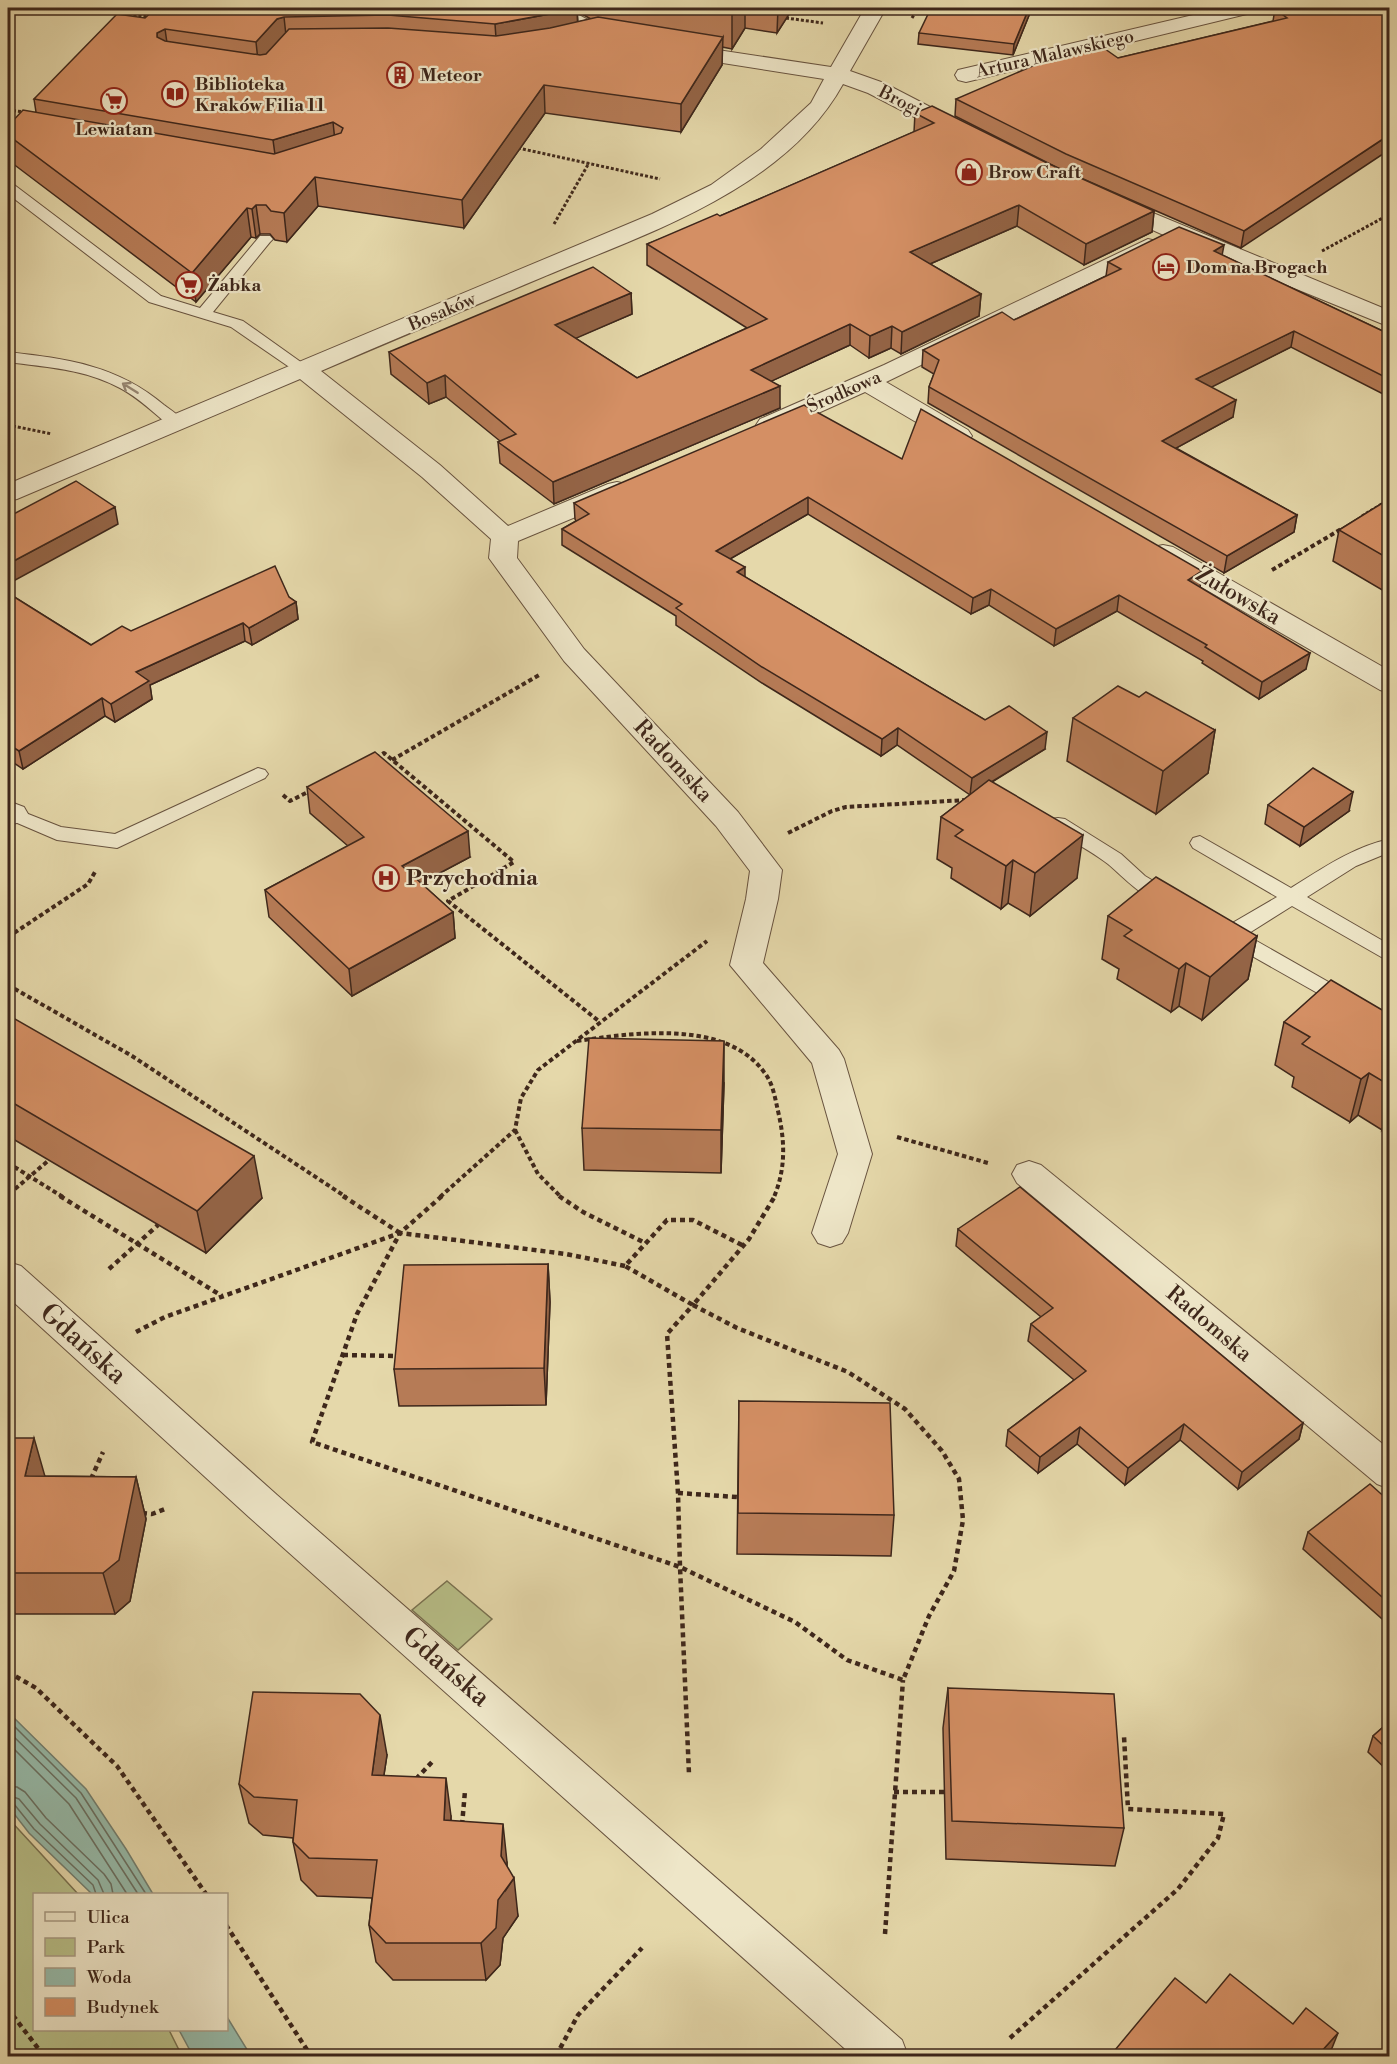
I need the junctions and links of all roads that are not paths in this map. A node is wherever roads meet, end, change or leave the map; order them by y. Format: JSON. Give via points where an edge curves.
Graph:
{"nodes":[{"id":1,"x":552,"y":8,"type":"edge"},
{"id":2,"x":875,"y":8,"type":"edge"},
{"id":3,"x":1248,"y":8,"type":"edge"},
{"id":4,"x":601,"y":40,"type":"edge"},
{"id":5,"x":660,"y":47,"type":"edge"},
{"id":6,"x":837,"y":74,"type":"junction"},
{"id":7,"x":966,"y":75,"type":"dead end"},
{"id":8,"x":974,"y":138,"type":"edge"},
{"id":9,"x":8,"y":187,"type":"edge"},
{"id":10,"x":1095,"y":195,"type":"edge"},
{"id":11,"x":1176,"y":232,"type":"junction"},
{"id":12,"x":265,"y":239,"type":"edge"},
{"id":13,"x":204,"y":313,"type":"junction"},
{"id":14,"x":1389,"y":320,"type":"edge"},
{"id":15,"x":8,"y":357,"type":"edge"},
{"id":16,"x":304,"y":370,"type":"junction"},
{"id":17,"x":867,"y":382,"type":"junction"},
{"id":18,"x":177,"y":423,"type":"junction"},
{"id":19,"x":751,"y":433,"type":"edge"},
{"id":20,"x":979,"y":447,"type":"edge"},
{"id":21,"x":634,"y":483,"type":"edge"},
{"id":22,"x":8,"y":494,"type":"edge"},
{"id":23,"x":505,"y":537,"type":"junction"},
{"id":24,"x":1142,"y":541,"type":"edge"},
{"id":25,"x":1389,"y":684,"type":"edge"},
{"id":26,"x":258,"y":774,"type":"road end"},
{"id":27,"x":10,"y":812,"type":"edge"},
{"id":28,"x":1039,"y":813,"type":"edge"},
{"id":29,"x":1200,"y":843,"type":"dead end"},
{"id":30,"x":1389,"y":845,"type":"edge"},
{"id":31,"x":1291,"y":897,"type":"junction"},
{"id":32,"x":1190,"y":911,"type":"edge"},
{"id":33,"x":1210,"y":923,"type":"edge"},
{"id":34,"x":1231,"y":935,"type":"junction"},
{"id":35,"x":1389,"y":955,"type":"edge"},
{"id":36,"x":1389,"y":1027,"type":"edge"},
{"id":37,"x":1029,"y":1174,"type":"road end"},
{"id":38,"x":830,"y":1233,"type":"dead end"},
{"id":39,"x":8,"y":1276,"type":"edge"},
{"id":40,"x":1389,"y":1473,"type":"edge"},
{"id":41,"x":886,"y":2056,"type":"edge"}],
"edges":[{"from":1,"to":4,"type":"street"},
{"from":2,"to":6,"type":"street","name":"Bosaków"},
{"from":3,"to":7,"type":"street","name":"Artura Malawskiego"},
{"from":5,"to":6,"type":"street","name":"Brogi"},
{"from":6,"to":8,"type":"street","name":"Brogi","via":[[876,88]]},
{"from":6,"to":16,"type":"street","name":"Bosaków","via":[[810,117],[769,154],[719,190],[660,219]]},
{"from":9,"to":13,"type":"lane","via":[[155,299]]},
{"from":10,"to":11,"type":"street"},
{"from":11,"to":14,"type":"street"},
{"from":11,"to":17,"type":"street","name":"Środkowa"},
{"from":12,"to":13,"type":"lane"},
{"from":13,"to":16,"type":"lane","via":[[237,324]]},
{"from":18,"to":15,"type":"lane","one_way":true,"via":[[112,378],[61,364]]},
{"from":16,"to":18,"type":"street","name":"Bosaków"},
{"from":16,"to":23,"type":"street","via":[[431,471]]},
{"from":17,"to":19,"type":"street","name":"Środkowa"},
{"from":17,"to":20,"type":"street"},
{"from":18,"to":22,"type":"street","name":"Bosaków"},
{"from":21,"to":23,"type":"street"},
{"from":23,"to":38,"type":"street","name":"Radomska","via":[[503,558],[574,655],[727,819],[764,884],[746,965],[827,1059],[855,1154]]},
{"from":24,"to":25,"type":"street","name":"Żułowska"},
{"from":26,"to":27,"type":"lane","via":[[114,841],[57,833]]},
{"from":28,"to":32,"type":"lane","via":[[1114,859],[1138,881]]},
{"from":29,"to":31,"type":"lane"},
{"from":30,"to":31,"type":"lane","via":[[1349,861]]},
{"from":31,"to":34,"type":"lane"},
{"from":31,"to":35,"type":"lane"},
{"from":33,"to":34,"type":"lane"},
{"from":34,"to":36,"type":"lane"},
{"from":37,"to":40,"type":"street","name":"Radomska"},
{"from":39,"to":41,"type":"street","name":"Gdańska"}]}
